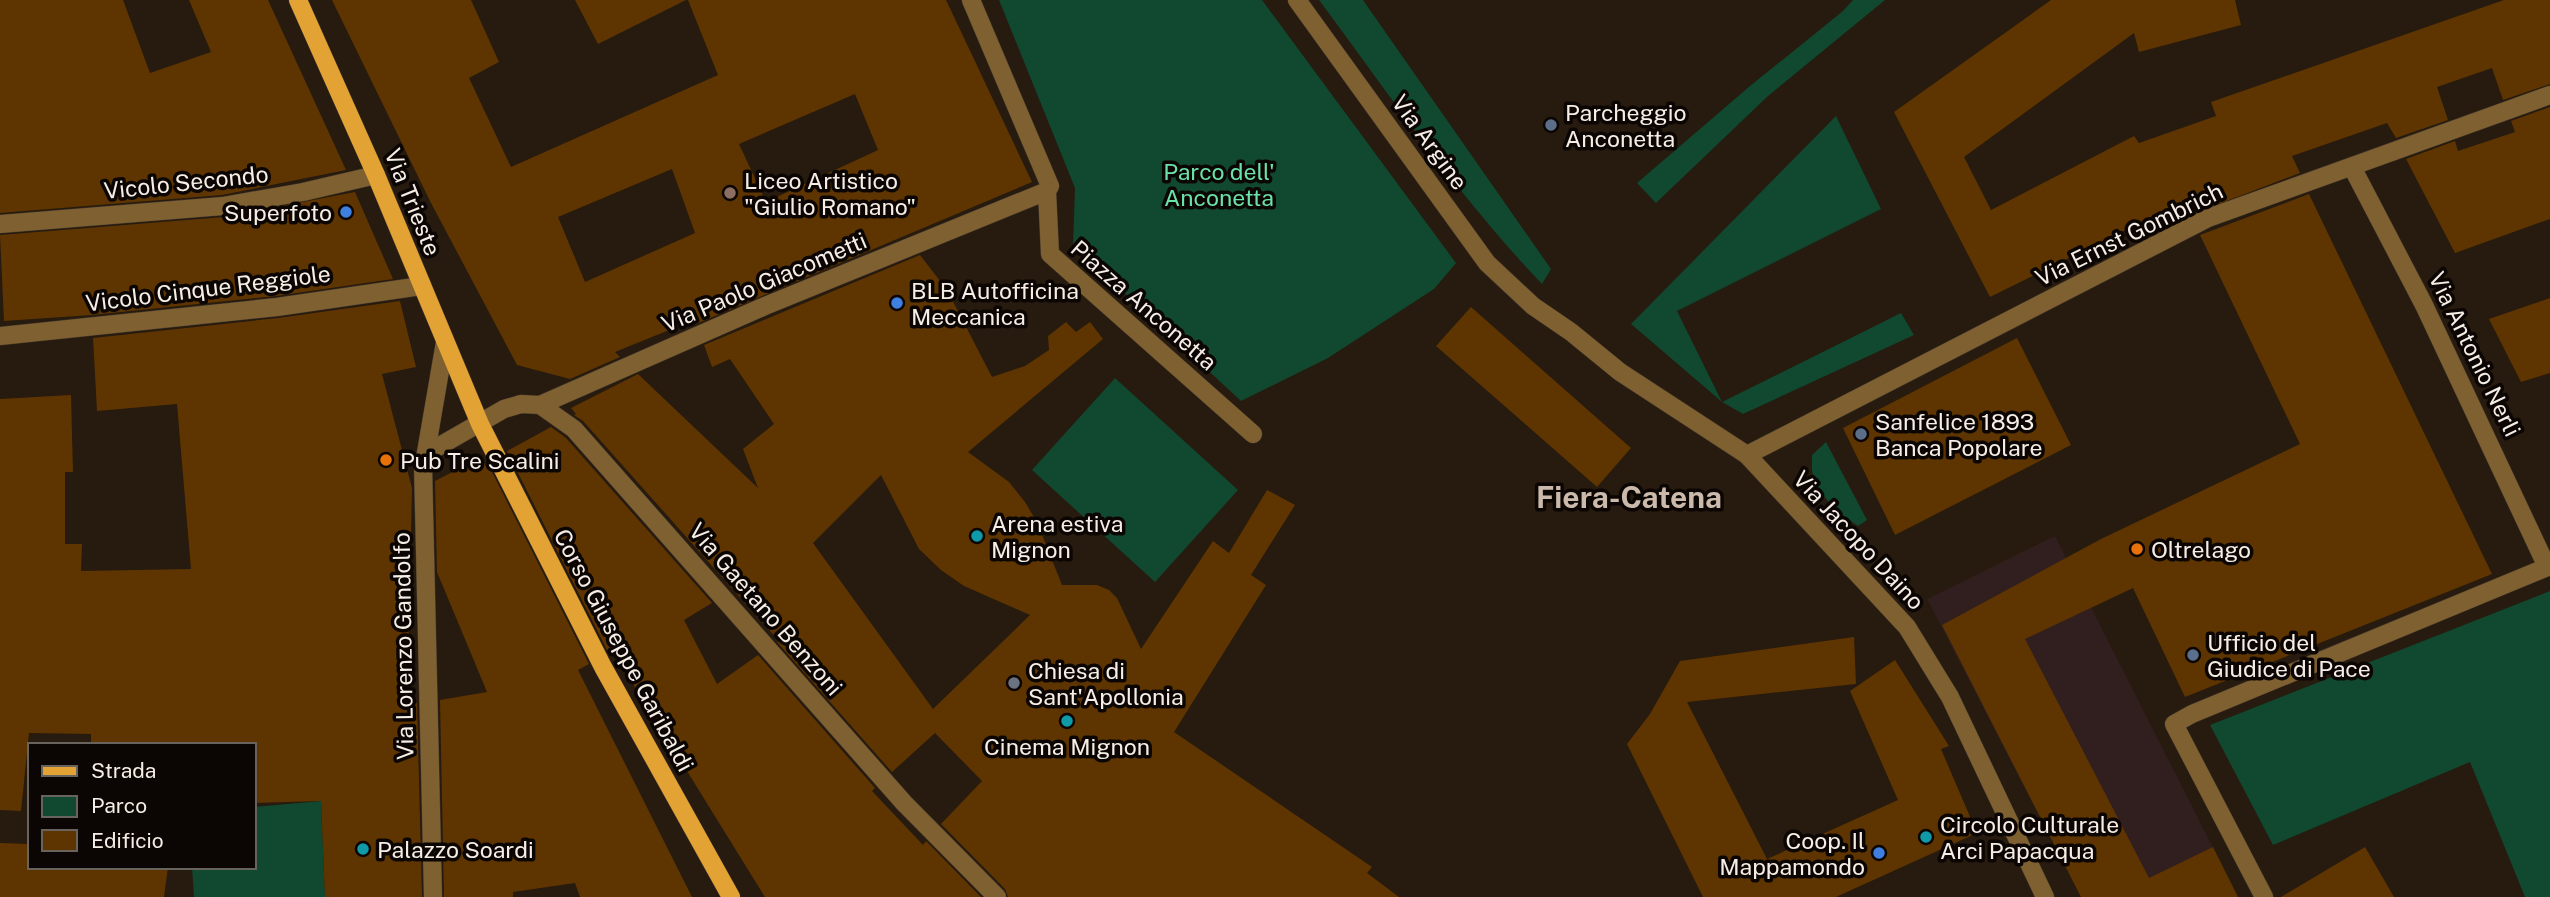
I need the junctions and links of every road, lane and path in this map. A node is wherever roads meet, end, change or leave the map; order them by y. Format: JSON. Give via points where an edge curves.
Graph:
{"nodes":[{"id":1,"x":298,"y":0,"type":"edge"},
{"id":2,"x":971,"y":0,"type":"edge"},
{"id":3,"x":1297,"y":0,"type":"edge"},
{"id":4,"x":2550,"y":95,"type":"edge"},
{"id":5,"x":2352,"y":167,"type":"junction"},
{"id":6,"x":376,"y":175,"type":"junction"},
{"id":7,"x":1047,"y":191,"type":"junction"},
{"id":8,"x":0,"y":224,"type":"edge"},
{"id":9,"x":421,"y":286,"type":"junction"},
{"id":10,"x":1533,"y":306,"type":"joint"},
{"id":11,"x":0,"y":336,"type":"edge"},
{"id":12,"x":445,"y":342,"type":"junction"},
{"id":13,"x":540,"y":405,"type":"junction"},
{"id":14,"x":480,"y":424,"type":"junction"},
{"id":15,"x":1253,"y":434,"type":"dead end"},
{"id":16,"x":1747,"y":455,"type":"junction"},
{"id":17,"x":425,"y":458,"type":"junction"},
{"id":18,"x":2549,"y":566,"type":"edge"},
{"id":19,"x":433,"y":897,"type":"edge"},
{"id":20,"x":731,"y":897,"type":"edge"},
{"id":21,"x":997,"y":897,"type":"edge"},
{"id":22,"x":2045,"y":897,"type":"edge"},
{"id":23,"x":2264,"y":897,"type":"edge"}],
"edges":[{"from":1,"to":6,"type":"main road","name":"Via Trieste"},
{"from":2,"to":7,"type":"street","name":"Piazza Anconetta","via":[[1050,186]]},
{"from":3,"to":10,"type":"street","name":"Via Argine","via":[[1487,263]]},
{"from":4,"to":5,"type":"street","name":"Via Ernst Gombrich"},
{"from":5,"to":16,"type":"street","name":"Via Ernst Gombrich","via":[[2208,218]]},
{"from":5,"to":18,"type":"street","name":"Via Antonio Nerli"},
{"from":6,"to":8,"type":"street","name":"Vicolo Secondo","via":[[223,206]]},
{"from":6,"to":9,"type":"main road","name":"Via Trieste"},
{"from":7,"to":13,"type":"street","name":"Via Paolo Giacometti","via":[[765,306]]},
{"from":7,"to":15,"type":"street","name":"Piazza Anconetta","via":[[1050,254]]},
{"from":9,"to":11,"type":"street","name":"Vicolo Cinque Reggiole","via":[[277,307]]},
{"from":9,"to":12,"type":"main road","name":"Via Trieste"},
{"from":10,"to":16,"type":"street","name":"Via Jacopo Daino","via":[[1620,372]]},
{"from":12,"to":14,"type":"main road","name":"Via Trieste"},
{"from":12,"to":17,"type":"street","name":"Via Lorenzo Gandolfo"},
{"from":13,"to":14,"type":"street","via":[[504,409]]},
{"from":13,"to":21,"type":"street","name":"Via Gaetano Benzoni","via":[[574,429],[904,803]]},
{"from":14,"to":17,"type":"street"},
{"from":14,"to":20,"type":"main road","name":"Corso Giuseppe Garibaldi","via":[[603,667]]},
{"from":16,"to":22,"type":"street","name":"Via Jacopo Daino","via":[[1908,627],[1950,697]]},
{"from":17,"to":19,"type":"street","name":"Via Lorenzo Gandolfo"},
{"from":18,"to":23,"type":"street","via":[[2174,724]]}]}
